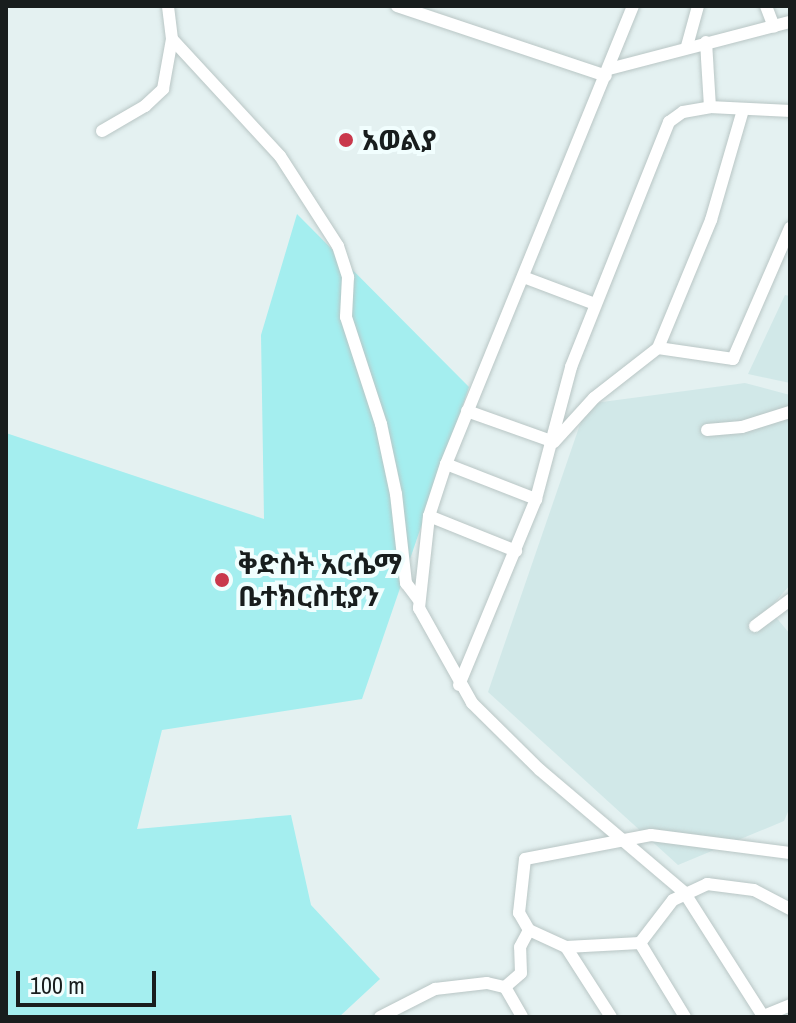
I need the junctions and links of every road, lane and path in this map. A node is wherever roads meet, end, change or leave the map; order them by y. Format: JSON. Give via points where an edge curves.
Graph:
{"nodes":[{"id":1,"x":168,"y":6,"type":"edge"},
{"id":2,"x":397,"y":6,"type":"edge"},
{"id":3,"x":633,"y":6,"type":"edge"},
{"id":4,"x":698,"y":6,"type":"edge"},
{"id":5,"x":766,"y":6,"type":"edge"},
{"id":6,"x":790,"y":22,"type":"edge"},
{"id":7,"x":774,"y":27,"type":"junction"},
{"id":8,"x":172,"y":39,"type":"junction"},
{"id":9,"x":706,"y":42,"type":"junction"},
{"id":10,"x":687,"y":46,"type":"junction"},
{"id":11,"x":608,"y":72,"type":"junction"},
{"id":12,"x":710,"y":107,"type":"junction"},
{"id":13,"x":743,"y":110,"type":"junction"},
{"id":14,"x":790,"y":111,"type":"edge"},
{"id":15,"x":102,"y":131,"type":"dead end"},
{"id":16,"x":790,"y":228,"type":"edge"},
{"id":17,"x":775,"y":272,"type":"junction"},
{"id":18,"x":790,"y":274,"type":"edge"},
{"id":19,"x":526,"y":278,"type":"junction"},
{"id":20,"x":595,"y":304,"type":"junction"},
{"id":21,"x":658,"y":348,"type":"junction"},
{"id":22,"x":467,"y":411,"type":"junction"},
{"id":23,"x":790,"y":412,"type":"edge"},
{"id":24,"x":707,"y":430,"type":"dead end"},
{"id":25,"x":554,"y":442,"type":"junction"},
{"id":26,"x":446,"y":464,"type":"junction"},
{"id":27,"x":536,"y":499,"type":"junction"},
{"id":28,"x":429,"y":516,"type":"junction"},
{"id":29,"x":516,"y":551,"type":"junction"},
{"id":30,"x":418,"y":599,"type":"junction"},
{"id":31,"x":790,"y":600,"type":"edge"},
{"id":32,"x":755,"y":626,"type":"dead end"},
{"id":33,"x":459,"y":685,"type":"junction"},
{"id":34,"x":626,"y":842,"type":"junction"},
{"id":35,"x":790,"y":853,"type":"edge"},
{"id":36,"x":684,"y":892,"type":"junction"},
{"id":37,"x":790,"y":909,"type":"edge"},
{"id":38,"x":529,"y":930,"type":"junction"},
{"id":39,"x":640,"y":943,"type":"junction"},
{"id":40,"x":566,"y":947,"type":"junction"},
{"id":41,"x":505,"y":987,"type":"junction"},
{"id":42,"x":790,"y":1005,"type":"edge"},
{"id":43,"x":762,"y":1016,"type":"edge"},
{"id":44,"x":380,"y":1017,"type":"edge"},
{"id":45,"x":522,"y":1017,"type":"edge"},
{"id":46,"x":611,"y":1017,"type":"edge"},
{"id":47,"x":685,"y":1017,"type":"edge"}],
"edges":[{"from":1,"to":8,"type":"street"},
{"from":2,"to":11,"type":"street"},
{"from":3,"to":11,"type":"street"},
{"from":4,"to":10,"type":"street"},
{"from":5,"to":7,"type":"street"},
{"from":6,"to":7,"type":"street"},
{"from":7,"to":9,"type":"street"},
{"from":8,"to":15,"type":"street","via":[[159,96]]},
{"from":8,"to":30,"type":"street","via":[[280,156],[338,246],[348,277],[346,317],[381,424],[396,494],[406,583]]},
{"from":9,"to":10,"type":"street"},
{"from":9,"to":12,"type":"street"},
{"from":10,"to":11,"type":"street"},
{"from":11,"to":19,"type":"street"},
{"from":12,"to":13,"type":"street"},
{"from":12,"to":20,"type":"street","via":[[683,112],[669,122]]},
{"from":13,"to":14,"type":"street"},
{"from":13,"to":21,"type":"street","via":[[711,220]]},
{"from":16,"to":17,"type":"street"},
{"from":17,"to":18,"type":"street"},
{"from":17,"to":21,"type":"street","via":[[733,359]]},
{"from":19,"to":20,"type":"street"},
{"from":19,"to":22,"type":"street"},
{"from":20,"to":25,"type":"street","via":[[571,367]]},
{"from":21,"to":25,"type":"street","via":[[594,398]]},
{"from":22,"to":25,"type":"street"},
{"from":22,"to":26,"type":"street"},
{"from":23,"to":24,"type":"street","via":[[742,427]]},
{"from":25,"to":27,"type":"street"},
{"from":26,"to":27,"type":"street"},
{"from":26,"to":28,"type":"street"},
{"from":27,"to":29,"type":"street"},
{"from":28,"to":29,"type":"street"},
{"from":28,"to":30,"type":"street"},
{"from":29,"to":33,"type":"street"},
{"from":30,"to":33,"type":"street"},
{"from":31,"to":32,"type":"street"},
{"from":33,"to":34,"type":"street","via":[[500,734]]},
{"from":34,"to":35,"type":"street","via":[[662,835]]},
{"from":34,"to":36,"type":"street"},
{"from":34,"to":38,"type":"street","via":[[525,859],[519,913]]},
{"from":36,"to":37,"type":"street","via":[[720,883],[754,890]]},
{"from":36,"to":39,"type":"street"},
{"from":36,"to":43,"type":"street"},
{"from":38,"to":40,"type":"street"},
{"from":38,"to":41,"type":"street","via":[[520,947],[521,973]]},
{"from":39,"to":40,"type":"street"},
{"from":39,"to":47,"type":"street"},
{"from":40,"to":46,"type":"street"},
{"from":41,"to":44,"type":"street","via":[[487,983],[435,989]]},
{"from":41,"to":45,"type":"street"},
{"from":42,"to":43,"type":"street"}]}
